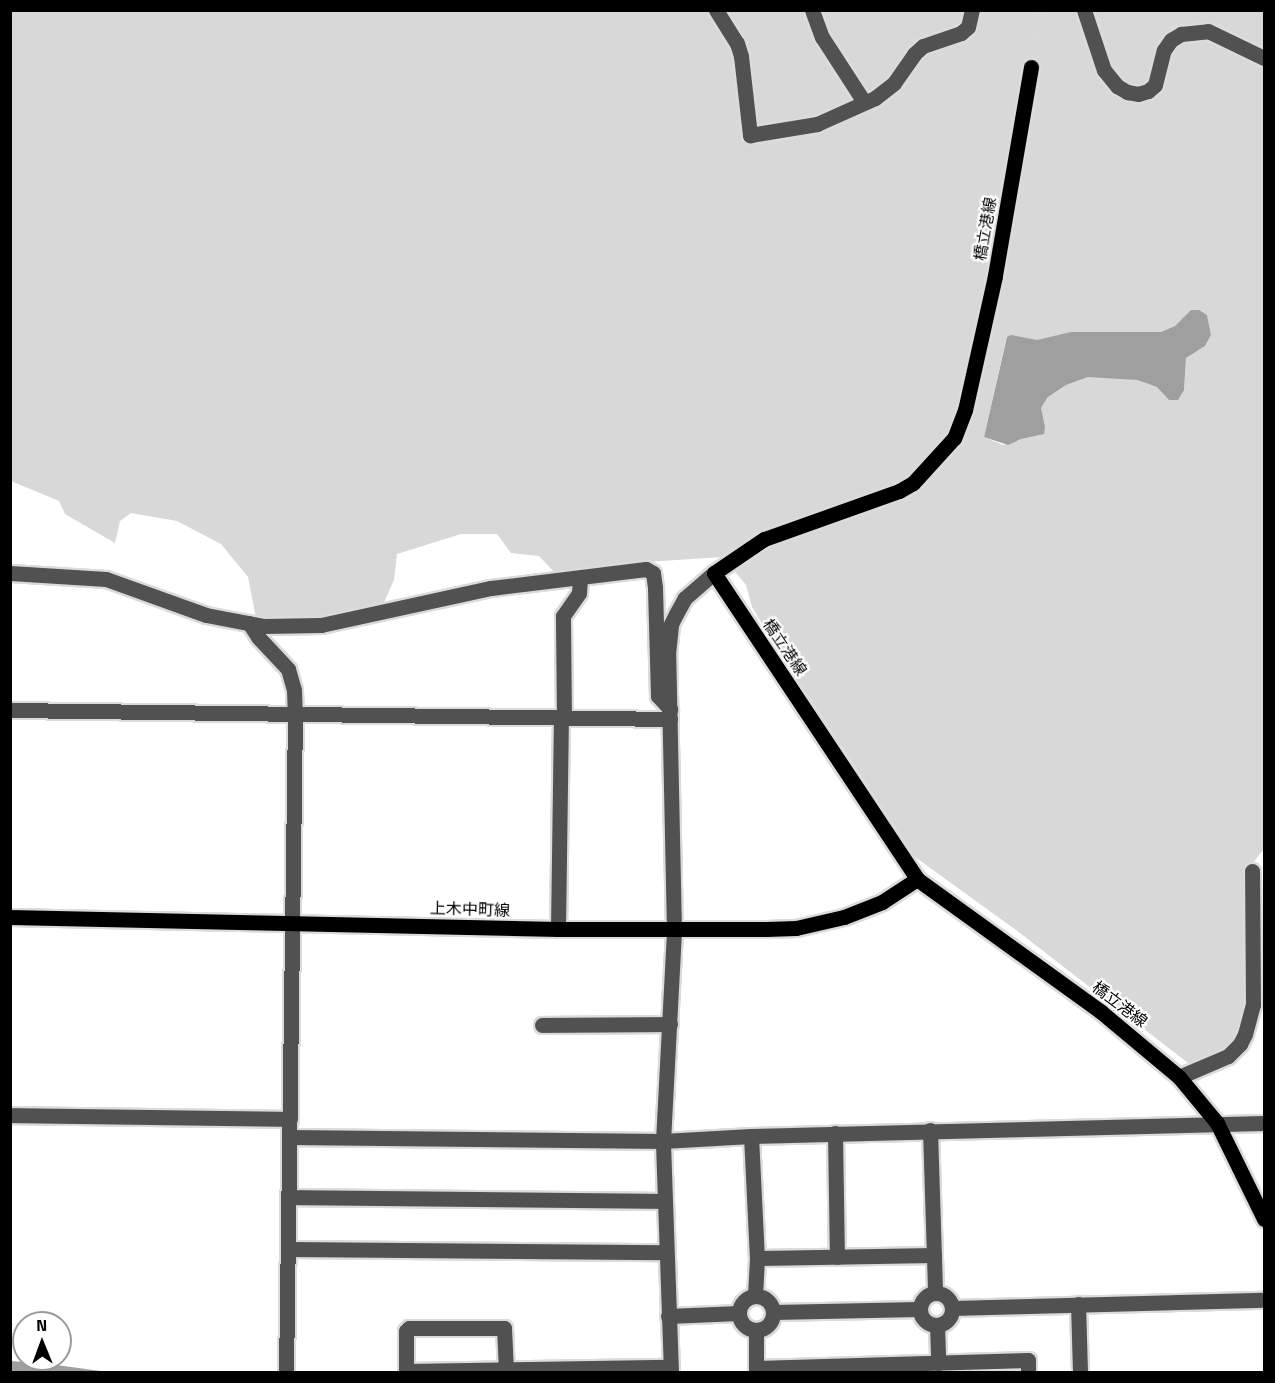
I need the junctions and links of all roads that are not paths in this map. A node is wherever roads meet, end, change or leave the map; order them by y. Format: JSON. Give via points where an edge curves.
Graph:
{"nodes":[{"id":1,"x":716,"y":10,"type":"edge"},
{"id":2,"x":812,"y":10,"type":"edge"},
{"id":3,"x":972,"y":10,"type":"edge"},
{"id":4,"x":1084,"y":10,"type":"edge"},
{"id":5,"x":1264,"y":58,"type":"edge"},
{"id":6,"x":1031,"y":67,"type":"tunnel mouth"},
{"id":7,"x":864,"y":102,"type":"junction"},
{"id":8,"x":10,"y":573,"type":"edge"},
{"id":9,"x":714,"y":573,"type":"junction"},
{"id":10,"x":580,"y":578,"type":"junction"},
{"id":11,"x":249,"y":623,"type":"junction"},
{"id":12,"x":10,"y":710,"type":"edge"},
{"id":13,"x":295,"y":714,"type":"junction"},
{"id":14,"x":670,"y":714,"type":"junction"},
{"id":15,"x":562,"y":718,"type":"junction"},
{"id":16,"x":1252,"y":871,"type":"dead end"},
{"id":17,"x":918,"y":879,"type":"junction"},
{"id":18,"x":10,"y":916,"type":"edge"},
{"id":19,"x":292,"y":921,"type":"junction"},
{"id":20,"x":558,"y":929,"type":"junction"},
{"id":21,"x":674,"y":931,"type":"junction"},
{"id":22,"x":669,"y":1024,"type":"junction"},
{"id":23,"x":542,"y":1025,"type":"dead end"},
{"id":24,"x":1179,"y":1077,"type":"junction"},
{"id":25,"x":10,"y":1115,"type":"edge"},
{"id":26,"x":290,"y":1119,"type":"junction"},
{"id":27,"x":1217,"y":1123,"type":"junction"},
{"id":28,"x":1264,"y":1123,"type":"edge"},
{"id":29,"x":930,"y":1130,"type":"junction"},
{"id":30,"x":834,"y":1133,"type":"junction"},
{"id":31,"x":751,"y":1136,"type":"junction"},
{"id":32,"x":290,"y":1137,"type":"junction"},
{"id":33,"x":663,"y":1141,"type":"junction"},
{"id":34,"x":289,"y":1197,"type":"junction"},
{"id":35,"x":663,"y":1201,"type":"junction"},
{"id":36,"x":1264,"y":1219,"type":"edge"},
{"id":37,"x":288,"y":1249,"type":"junction"},
{"id":38,"x":665,"y":1252,"type":"junction"},
{"id":39,"x":934,"y":1255,"type":"junction"},
{"id":40,"x":837,"y":1257,"type":"junction"},
{"id":41,"x":757,"y":1258,"type":"junction"},
{"id":42,"x":935,"y":1293,"type":"junction"},
{"id":43,"x":755,"y":1296,"type":"junction"},
{"id":44,"x":1264,"y":1300,"type":"edge"},
{"id":45,"x":1078,"y":1304,"type":"junction"},
{"id":46,"x":952,"y":1308,"type":"junction"},
{"id":47,"x":919,"y":1309,"type":"junction"},
{"id":48,"x":773,"y":1312,"type":"junction"},
{"id":49,"x":739,"y":1313,"type":"junction"},
{"id":50,"x":668,"y":1316,"type":"junction"},
{"id":51,"x":937,"y":1325,"type":"junction"},
{"id":52,"x":756,"y":1330,"type":"junction"},
{"id":53,"x":938,"y":1363,"type":"junction"},
{"id":54,"x":506,"y":1370,"type":"junction"},
{"id":55,"x":671,"y":1370,"type":"edge"},
{"id":56,"x":756,"y":1370,"type":"edge"},
{"id":57,"x":286,"y":1372,"type":"edge"},
{"id":58,"x":1028,"y":1372,"type":"edge"},
{"id":59,"x":1080,"y":1372,"type":"edge"}],
"edges":[{"from":1,"to":7,"type":"street","via":[[741,56],[750,135],[817,124]]},
{"from":2,"to":7,"type":"street","via":[[822,37]]},
{"from":3,"to":7,"type":"street","via":[[968,27],[961,33],[923,46],[886,90]]},
{"from":4,"to":5,"type":"street","via":[[1104,70],[1127,92],[1138,94],[1155,85],[1164,50],[1181,34],[1208,31]]},
{"from":6,"to":9,"type":"main road","name":"橋立港線","via":[[995,276],[965,410],[954,438],[913,483],[899,491],[764,539]]},
{"from":8,"to":11,"type":"street","via":[[106,579],[206,615]]},
{"from":9,"to":14,"type":"street","via":[[685,598],[671,624]]},
{"from":9,"to":17,"type":"main road","name":"橋立港線"},
{"from":10,"to":11,"type":"street","via":[[475,591],[321,625]]},
{"from":10,"to":14,"type":"street","via":[[639,569],[653,573],[658,696]]},
{"from":10,"to":15,"type":"street","via":[[579,593],[563,616]]},
{"from":11,"to":13,"type":"street","via":[[288,669]]},
{"from":12,"to":13,"type":"street"},
{"from":13,"to":15,"type":"street"},
{"from":13,"to":19,"type":"street"},
{"from":14,"to":15,"type":"street"},
{"from":14,"to":21,"type":"street"},
{"from":15,"to":20,"type":"street"},
{"from":16,"to":24,"type":"street","via":[[1253,1005],[1245,1034],[1228,1056]]},
{"from":17,"to":21,"type":"main road","name":"上木中町線","via":[[882,902],[819,924]]},
{"from":17,"to":24,"type":"main road","name":"橋立港線","via":[[1100,1011]]},
{"from":18,"to":19,"type":"main road","name":"上木中町線"},
{"from":19,"to":20,"type":"main road","name":"上木中町線"},
{"from":19,"to":26,"type":"street"},
{"from":20,"to":21,"type":"main road","name":"上木中町線"},
{"from":21,"to":22,"type":"street"},
{"from":22,"to":23,"type":"street"},
{"from":22,"to":33,"type":"street"},
{"from":24,"to":27,"type":"main road","name":"橋立港線"},
{"from":25,"to":26,"type":"street"},
{"from":26,"to":32,"type":"street"},
{"from":27,"to":28,"type":"street"},
{"from":27,"to":29,"type":"street"},
{"from":27,"to":36,"type":"main road","name":"橋立港線"},
{"from":29,"to":30,"type":"street"},
{"from":29,"to":39,"type":"street"},
{"from":30,"to":31,"type":"street"},
{"from":30,"to":40,"type":"street"},
{"from":31,"to":33,"type":"street"},
{"from":31,"to":41,"type":"street"},
{"from":32,"to":33,"type":"street"},
{"from":32,"to":34,"type":"street"},
{"from":33,"to":35,"type":"street"},
{"from":34,"to":35,"type":"street"},
{"from":34,"to":37,"type":"street"},
{"from":35,"to":38,"type":"street"},
{"from":37,"to":38,"type":"street"},
{"from":37,"to":57,"type":"street"},
{"from":38,"to":50,"type":"street"},
{"from":39,"to":40,"type":"street"},
{"from":39,"to":42,"type":"street"},
{"from":40,"to":41,"type":"street"},
{"from":41,"to":43,"type":"street"},
{"from":42,"to":46,"type":"street","via":[[948,1298]]},
{"from":42,"to":47,"type":"street","via":[[923,1299]]},
{"from":43,"to":48,"type":"street","via":[[769,1302]]},
{"from":43,"to":49,"type":"street","via":[[743,1302]]},
{"from":44,"to":45,"type":"street"},
{"from":45,"to":46,"type":"street"},
{"from":45,"to":59,"type":"street"},
{"from":46,"to":51,"type":"street","via":[[946,1322]]},
{"from":47,"to":48,"type":"street"},
{"from":47,"to":51,"type":"street","via":[[923,1319]]},
{"from":48,"to":52,"type":"street","via":[[770,1323]]},
{"from":49,"to":50,"type":"street"},
{"from":49,"to":52,"type":"street","via":[[742,1323]]},
{"from":50,"to":55,"type":"street"},
{"from":51,"to":53,"type":"street"},
{"from":52,"to":56,"type":"street"},
{"from":53,"to":56,"type":"street"},
{"from":53,"to":58,"type":"street","via":[[1028,1360]]},
{"from":54,"to":54,"type":"street","via":[[406,1371],[406,1331],[504,1328]]},
{"from":54,"to":55,"type":"street"}]}
